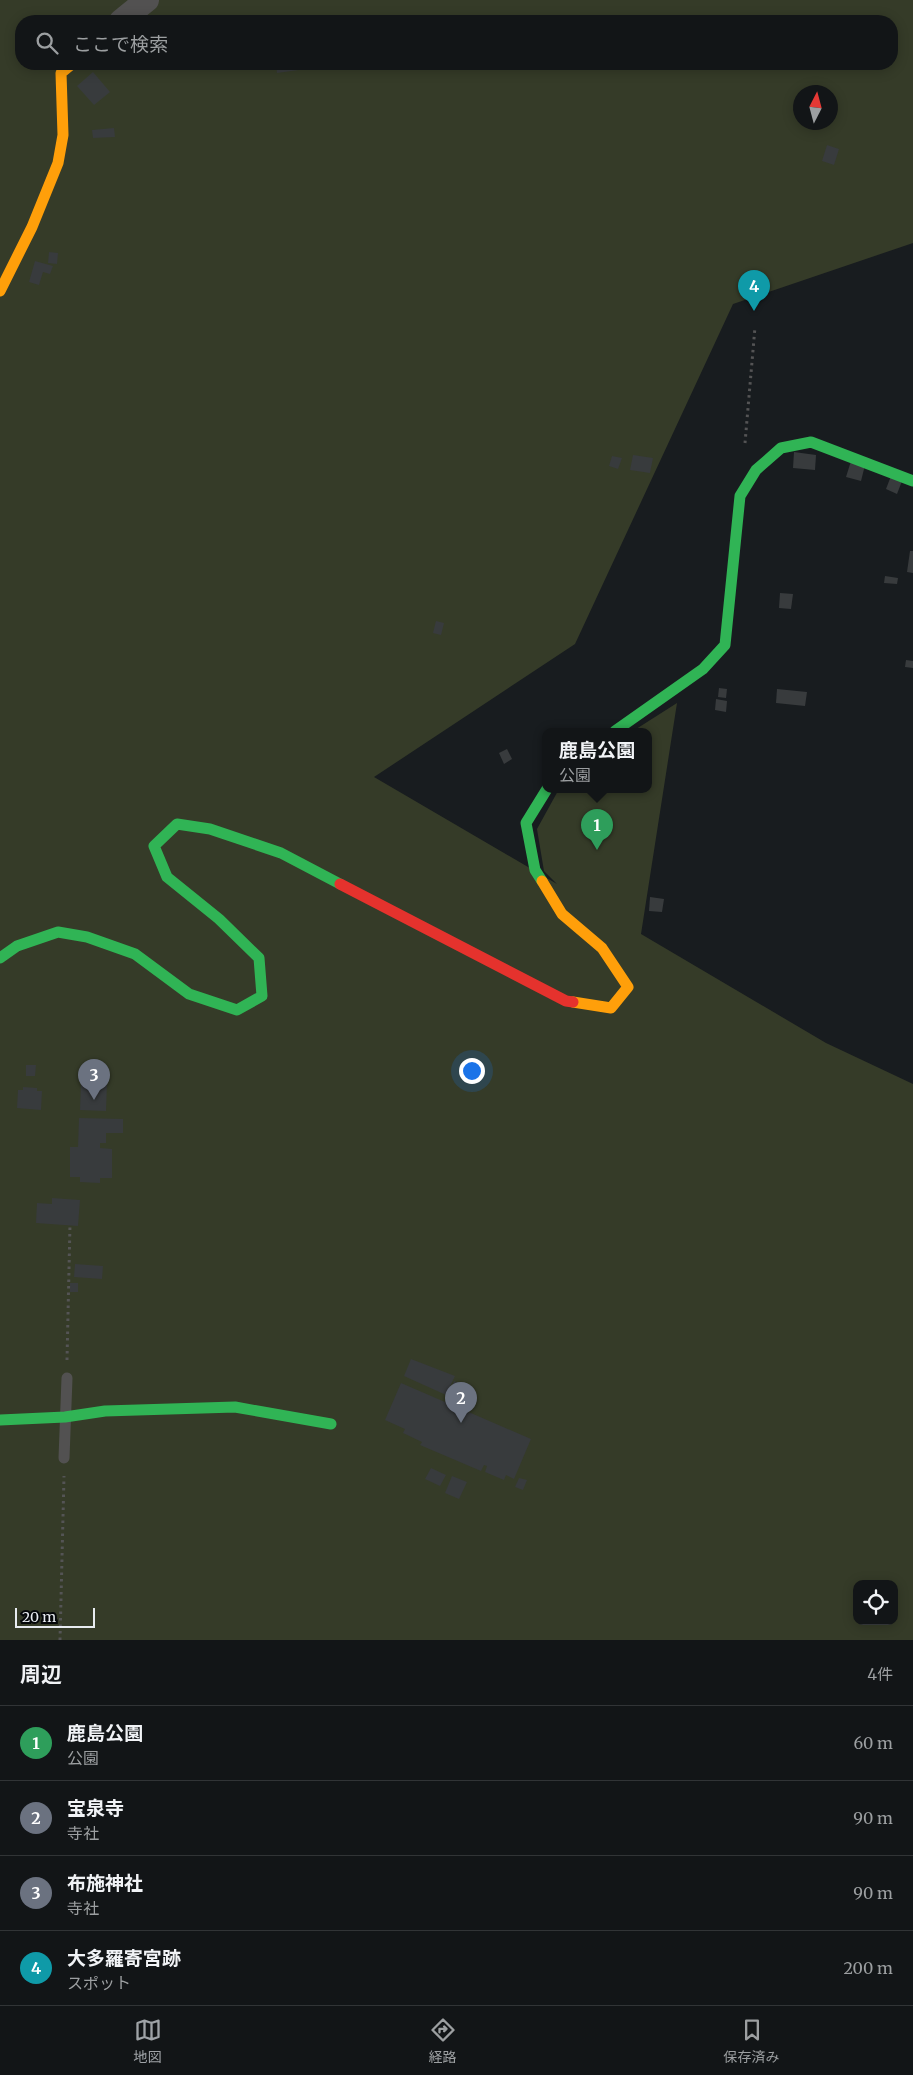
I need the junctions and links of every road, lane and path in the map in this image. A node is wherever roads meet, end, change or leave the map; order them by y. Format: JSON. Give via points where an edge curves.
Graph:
{"nodes":[{"id":1,"x":147,"y":0,"type":"edge"},
{"id":2,"x":128,"y":15,"type":"edge"},
{"id":3,"x":64,"y":70,"type":"edge"},
{"id":4,"x":0,"y":291,"type":"edge"},
{"id":5,"x":756,"y":327,"type":"dead end"},
{"id":6,"x":745,"y":446,"type":"dead end"},
{"id":7,"x":913,"y":482,"type":"edge"},
{"id":8,"x":619,"y":728,"type":"edge"},
{"id":9,"x":545,"y":793,"type":"edge"},
{"id":10,"x":0,"y":958,"type":"edge"},
{"id":11,"x":70,"y":1224,"type":"dead end"},
{"id":12,"x":66,"y":1378,"type":"joint"},
{"id":13,"x":66,"y":1417,"type":"junction"},
{"id":14,"x":0,"y":1420,"type":"edge"},
{"id":15,"x":331,"y":1424,"type":"dead end"},
{"id":16,"x":64,"y":1458,"type":"joint"},
{"id":17,"x":60,"y":1640,"type":"edge"}],
"edges":[{"from":1,"to":2,"type":"street"},
{"from":3,"to":4,"type":"street","via":[[60,73],[63,135],[58,163],[32,227]]},
{"from":5,"to":6,"type":"path"},
{"from":7,"to":8,"type":"street","via":[[811,442],[781,448],[756,470],[740,496],[725,645],[703,669]]},
{"from":9,"to":10,"type":"street","via":[[526,823],[535,870],[562,914],[602,948],[628,987],[611,1008],[566,1001],[281,853],[210,829],[177,824],[154,846],[167,877],[219,919],[259,958],[262,996],[237,1010],[189,994],[136,954],[87,937],[58,932],[18,946]]},
{"from":11,"to":12,"type":"path"},
{"from":12,"to":13,"type":"lane"},
{"from":13,"to":14,"type":"street"},
{"from":13,"to":15,"type":"street","via":[[105,1412],[235,1407]]},
{"from":13,"to":16,"type":"lane"},
{"from":16,"to":17,"type":"path"}]}
